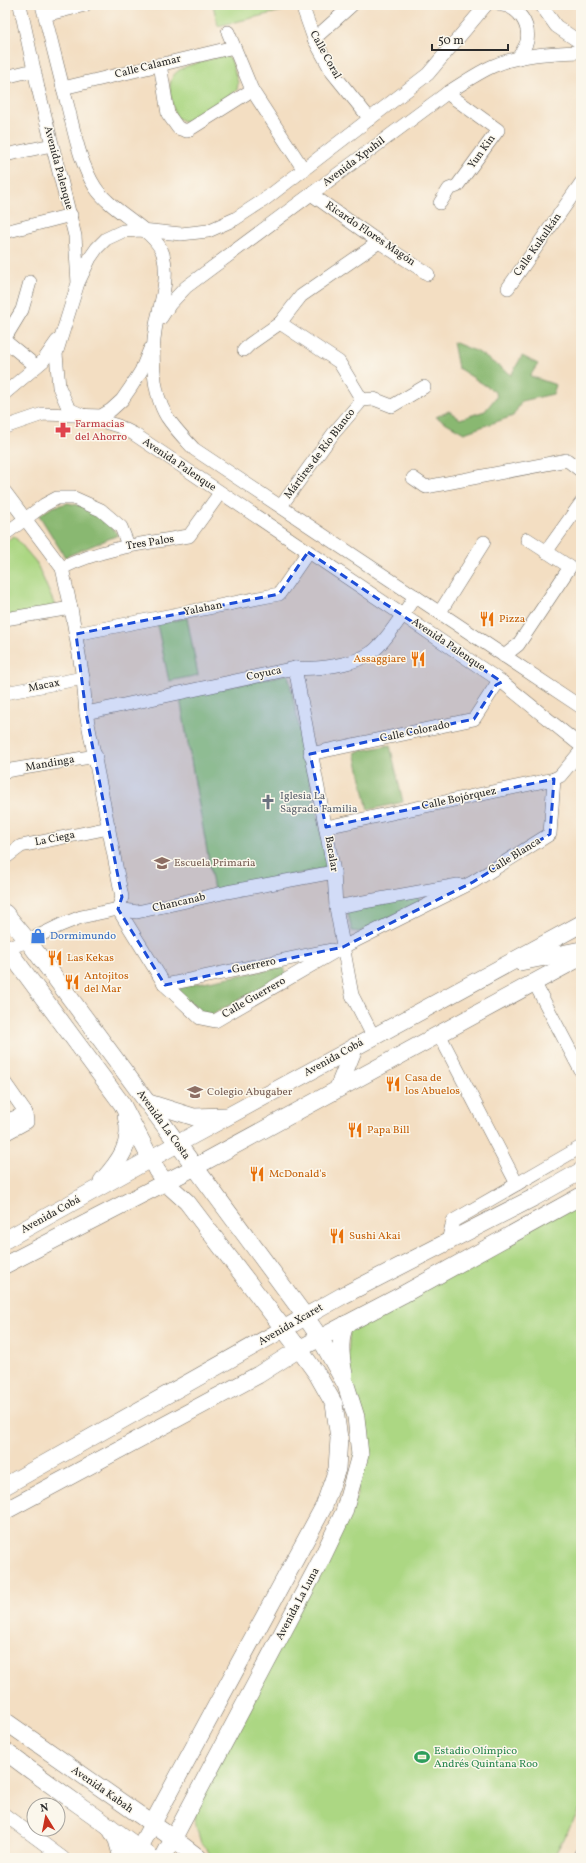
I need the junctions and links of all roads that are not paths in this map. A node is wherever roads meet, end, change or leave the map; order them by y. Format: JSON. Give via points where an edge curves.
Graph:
{"nodes":[{"id":1,"x":20,"y":5,"type":"edge"},
{"id":2,"x":85,"y":5,"type":"edge"},
{"id":3,"x":302,"y":5,"type":"edge"},
{"id":4,"x":352,"y":5,"type":"edge"},
{"id":5,"x":502,"y":5,"type":"edge"},
{"id":6,"x":541,"y":5,"type":"edge"},
{"id":7,"x":488,"y":6,"type":"edge"},
{"id":8,"x":43,"y":10,"type":"edge"},
{"id":9,"x":228,"y":32,"type":"dead end"},
{"id":10,"x":314,"y":39,"type":"junction"},
{"id":11,"x":581,"y":43,"type":"edge"},
{"id":12,"x":234,"y":47,"type":"junction"},
{"id":13,"x":581,"y":52,"type":"edge"},
{"id":14,"x":518,"y":58,"type":"junction"},
{"id":15,"x":160,"y":64,"type":"junction"},
{"id":16,"x":34,"y":70,"type":"junction"},
{"id":17,"x":5,"y":77,"type":"edge"},
{"id":18,"x":63,"y":88,"type":"junction"},
{"id":19,"x":252,"y":90,"type":"junction"},
{"id":20,"x":447,"y":93,"type":"junction"},
{"id":21,"x":370,"y":119,"type":"junction"},
{"id":22,"x":52,"y":145,"type":"junction"},
{"id":23,"x":5,"y":155,"type":"edge"},
{"id":24,"x":304,"y":170,"type":"junction"},
{"id":25,"x":581,"y":183,"type":"edge"},
{"id":26,"x":312,"y":194,"type":"junction"},
{"id":27,"x":440,"y":202,"type":"dead end"},
{"id":28,"x":71,"y":215,"type":"junction"},
{"id":29,"x":142,"y":230,"type":"junction"},
{"id":30,"x":5,"y":232,"type":"edge"},
{"id":31,"x":379,"y":242,"type":"junction"},
{"id":32,"x":428,"y":274,"type":"dead end"},
{"id":33,"x":30,"y":282,"type":"dead end"},
{"id":34,"x":78,"y":283,"type":"junction"},
{"id":35,"x":508,"y":288,"type":"dead end"},
{"id":36,"x":280,"y":323,"type":"junction"},
{"id":37,"x":156,"y":326,"type":"junction"},
{"id":38,"x":62,"y":333,"type":"junction"},
{"id":39,"x":5,"y":339,"type":"edge"},
{"id":40,"x":244,"y":350,"type":"dead end"},
{"id":41,"x":36,"y":366,"type":"junction"},
{"id":42,"x":424,"y":387,"type":"dead end"},
{"id":43,"x":5,"y":392,"type":"edge"},
{"id":44,"x":362,"y":400,"type":"junction"},
{"id":45,"x":82,"y":415,"type":"junction"},
{"id":46,"x":5,"y":427,"type":"edge"},
{"id":47,"x":581,"y":471,"type":"edge"},
{"id":48,"x":413,"y":478,"type":"dead end"},
{"id":49,"x":5,"y":492,"type":"edge"},
{"id":50,"x":220,"y":493,"type":"junction"},
{"id":51,"x":581,"y":503,"type":"edge"},
{"id":52,"x":281,"y":506,"type":"junction"},
{"id":53,"x":26,"y":518,"type":"junction"},
{"id":54,"x":5,"y":534,"type":"edge"},
{"id":55,"x":527,"y":539,"type":"dead end"},
{"id":56,"x":484,"y":542,"type":"dead end"},
{"id":57,"x":128,"y":545,"type":"junction"},
{"id":58,"x":308,"y":552,"type":"junction"},
{"id":59,"x":546,"y":552,"type":"junction"},
{"id":60,"x":62,"y":568,"type":"junction"},
{"id":61,"x":415,"y":596,"type":"junction"},
{"id":62,"x":71,"y":608,"type":"junction"},
{"id":63,"x":440,"y":612,"type":"junction"},
{"id":64,"x":404,"y":615,"type":"junction"},
{"id":65,"x":5,"y":619,"type":"edge"},
{"id":66,"x":76,"y":634,"type":"junction"},
{"id":67,"x":504,"y":656,"type":"junction"},
{"id":68,"x":294,"y":668,"type":"junction"},
{"id":69,"x":83,"y":678,"type":"junction"},
{"id":70,"x":502,"y":682,"type":"junction"},
{"id":71,"x":5,"y":693,"type":"edge"},
{"id":72,"x":581,"y":708,"type":"edge"},
{"id":73,"x":86,"y":713,"type":"junction"},
{"id":74,"x":581,"y":746,"type":"edge"},
{"id":75,"x":581,"y":751,"type":"edge"},
{"id":76,"x":310,"y":754,"type":"junction"},
{"id":77,"x":96,"y":756,"type":"junction"},
{"id":78,"x":5,"y":771,"type":"edge"},
{"id":79,"x":554,"y":779,"type":"junction"},
{"id":80,"x":326,"y":827,"type":"junction"},
{"id":81,"x":110,"y":828,"type":"junction"},
{"id":82,"x":5,"y":858,"type":"edge"},
{"id":83,"x":334,"y":872,"type":"junction"},
{"id":84,"x":473,"y":882,"type":"junction"},
{"id":85,"x":336,"y":907,"type":"junction"},
{"id":86,"x":118,"y":909,"type":"junction"},
{"id":87,"x":5,"y":913,"type":"edge"},
{"id":88,"x":581,"y":924,"type":"edge"},
{"id":89,"x":28,"y":941,"type":"junction"},
{"id":90,"x":343,"y":947,"type":"junction"},
{"id":91,"x":6,"y":948,"type":"edge"},
{"id":92,"x":581,"y":950,"type":"edge"},
{"id":93,"x":581,"y":956,"type":"edge"},
{"id":94,"x":502,"y":966,"type":"junction"},
{"id":95,"x":534,"y":982,"type":"junction"},
{"id":96,"x":165,"y":985,"type":"junction"},
{"id":97,"x":439,"y":1034,"type":"junction"},
{"id":98,"x":373,"y":1036,"type":"junction"},
{"id":99,"x":355,"y":1046,"type":"junction"},
{"id":100,"x":581,"y":1070,"type":"edge"},
{"id":101,"x":5,"y":1083,"type":"edge"},
{"id":102,"x":338,"y":1088,"type":"junction"},
{"id":103,"x":141,"y":1095,"type":"junction"},
{"id":104,"x":120,"y":1102,"type":"junction"},
{"id":105,"x":229,"y":1116,"type":"junction"},
{"id":106,"x":26,"y":1118,"type":"junction"},
{"id":107,"x":5,"y":1121,"type":"edge"},
{"id":108,"x":5,"y":1134,"type":"edge"},
{"id":109,"x":177,"y":1144,"type":"junction"},
{"id":110,"x":581,"y":1147,"type":"edge"},
{"id":111,"x":152,"y":1159,"type":"junction"},
{"id":112,"x":195,"y":1167,"type":"junction"},
{"id":113,"x":581,"y":1171,"type":"edge"},
{"id":114,"x":165,"y":1182,"type":"junction"},
{"id":115,"x":517,"y":1184,"type":"junction"},
{"id":116,"x":94,"y":1190,"type":"junction"},
{"id":117,"x":581,"y":1196,"type":"edge"},
{"id":118,"x":37,"y":1222,"type":"junction"},
{"id":119,"x":5,"y":1240,"type":"edge"},
{"id":120,"x":448,"y":1241,"type":"junction"},
{"id":121,"x":5,"y":1262,"type":"edge"},
{"id":122,"x":5,"y":1265,"type":"edge"},
{"id":123,"x":305,"y":1316,"type":"junction"},
{"id":124,"x":346,"y":1324,"type":"junction"},
{"id":125,"x":283,"y":1328,"type":"junction"},
{"id":126,"x":320,"y":1338,"type":"junction"},
{"id":127,"x":299,"y":1349,"type":"junction"},
{"id":128,"x":346,"y":1385,"type":"junction"},
{"id":129,"x":356,"y":1417,"type":"junction"},
{"id":130,"x":336,"y":1422,"type":"junction"},
{"id":131,"x":21,"y":1477,"type":"junction"},
{"id":132,"x":5,"y":1486,"type":"edge"},
{"id":133,"x":5,"y":1492,"type":"edge"},
{"id":134,"x":5,"y":1510,"type":"edge"},
{"id":135,"x":5,"y":1721,"type":"edge"},
{"id":136,"x":198,"y":1739,"type":"junction"},
{"id":137,"x":5,"y":1751,"type":"edge"},
{"id":138,"x":220,"y":1751,"type":"junction"},
{"id":139,"x":187,"y":1814,"type":"junction"},
{"id":140,"x":5,"y":1816,"type":"edge"},
{"id":141,"x":108,"y":1824,"type":"junction"},
{"id":142,"x":152,"y":1825,"type":"junction"},
{"id":143,"x":174,"y":1839,"type":"junction"},
{"id":144,"x":581,"y":1854,"type":"edge"},
{"id":145,"x":142,"y":1855,"type":"edge"},
{"id":146,"x":60,"y":1857,"type":"edge"},
{"id":147,"x":122,"y":1858,"type":"edge"},
{"id":148,"x":163,"y":1858,"type":"edge"},
{"id":149,"x":201,"y":1858,"type":"edge"},
{"id":150,"x":579,"y":1858,"type":"edge"}],
"edges":[{"from":1,"to":16,"type":"street","name":"Avenida Palenque"},
{"from":2,"to":8,"type":"street"},
{"from":3,"to":10,"type":"street","name":"Calle Coral"},
{"from":4,"to":10,"type":"street"},
{"from":5,"to":14,"type":"street","via":[[514,9],[523,17],[527,30],[527,42]]},
{"from":6,"to":11,"type":"street","via":[[556,26]]},
{"from":7,"to":21,"type":"street","via":[[428,74]]},
{"from":8,"to":18,"type":"street","name":"Avenida Palenque"},
{"from":9,"to":12,"type":"street"},
{"from":10,"to":21,"type":"street","name":"Calle Coral","via":[[332,72]]},
{"from":12,"to":15,"type":"street","name":"Calle Calamar"},
{"from":12,"to":19,"type":"street"},
{"from":13,"to":14,"type":"street","name":"Avenida Xpuhil"},
{"from":14,"to":20,"type":"street","name":"Avenida Xpuhil","via":[[492,66]]},
{"from":15,"to":18,"type":"street","name":"Calle Calamar"},
{"from":15,"to":19,"type":"street","via":[[168,114],[178,128],[187,131]]},
{"from":16,"to":17,"type":"street"},
{"from":16,"to":22,"type":"street","name":"Avenida Palenque"},
{"from":18,"to":29,"type":"street","name":"Avenida Palenque","via":[[81,158],[96,188],[108,203]]},
{"from":19,"to":24,"type":"street"},
{"from":20,"to":26,"type":"street","name":"Avenida Xpuhil"},
{"from":20,"to":27,"type":"street","name":"Yun Kin","via":[[498,130],[457,186],[450,189]]},
{"from":21,"to":24,"type":"street"},
{"from":22,"to":23,"type":"street"},
{"from":22,"to":28,"type":"street","name":"Avenida Palenque"},
{"from":24,"to":29,"type":"street","via":[[235,219],[208,231],[181,234]]},
{"from":25,"to":35,"type":"street","name":"Calle Kukulkán"},
{"from":26,"to":31,"type":"street","name":"Ricardo Flores Magón"},
{"from":26,"to":37,"type":"street","name":"Avenida Xpuhil","via":[[186,287],[170,304]]},
{"from":28,"to":30,"type":"street"},
{"from":28,"to":34,"type":"street","name":"Avenida Palenque"},
{"from":29,"to":34,"type":"street","via":[[123,231],[106,239],[90,258]]},
{"from":29,"to":37,"type":"street","name":"Avenida Palenque","via":[[156,242],[163,253],[166,268],[164,292]]},
{"from":31,"to":32,"type":"street","name":"Ricardo Flores Magón"},
{"from":31,"to":36,"type":"street","via":[[301,296]]},
{"from":33,"to":39,"type":"street","via":[[22,310]]},
{"from":34,"to":38,"type":"street","name":"Avenida Palenque"},
{"from":36,"to":40,"type":"street"},
{"from":36,"to":44,"type":"street","via":[[339,362]]},
{"from":37,"to":45,"type":"street","via":[[146,361],[122,400],[101,416]]},
{"from":37,"to":52,"type":"street","name":"Avenida Palenque","via":[[153,365],[166,416],[194,449]]},
{"from":38,"to":41,"type":"street","via":[[43,361]]},
{"from":38,"to":45,"type":"street","name":"Avenida Palenque","via":[[56,354],[60,388],[67,405]]},
{"from":39,"to":41,"type":"street"},
{"from":41,"to":43,"type":"street"},
{"from":42,"to":44,"type":"street","name":"Mártires de Río Blanco","via":[[392,406],[374,399]]},
{"from":44,"to":52,"type":"street","name":"Mártires de Río Blanco","via":[[333,434]]},
{"from":45,"to":46,"type":"street","via":[[43,414]]},
{"from":45,"to":50,"type":"street","name":"Avenida Palenque","via":[[118,426],[134,434]]},
{"from":47,"to":48,"type":"street","via":[[567,460],[426,488]]},
{"from":49,"to":53,"type":"street"},
{"from":50,"to":57,"type":"street","name":"Tres Palos","via":[[189,536]]},
{"from":50,"to":58,"type":"street","name":"Avenida Palenque"},
{"from":51,"to":59,"type":"street"},
{"from":52,"to":61,"type":"street","name":"Avenida Palenque"},
{"from":53,"to":54,"type":"street"},
{"from":53,"to":57,"type":"street","via":[[57,498],[74,498],[101,510],[122,527]]},
{"from":53,"to":60,"type":"street"},
{"from":55,"to":59,"type":"street"},
{"from":56,"to":63,"type":"street"},
{"from":57,"to":60,"type":"street","name":"Tres Palos"},
{"from":58,"to":64,"type":"street","name":"Avenida Palenque"},
{"from":58,"to":66,"type":"street","name":"Yalahan","via":[[279,594]]},
{"from":59,"to":67,"type":"street","via":[[570,567],[518,645]]},
{"from":60,"to":62,"type":"street"},
{"from":61,"to":63,"type":"street","name":"Avenida Palenque"},
{"from":61,"to":64,"type":"street","name":"Coyuca"},
{"from":62,"to":65,"type":"street"},
{"from":62,"to":66,"type":"street"},
{"from":63,"to":67,"type":"street","name":"Avenida Palenque"},
{"from":64,"to":68,"type":"street","name":"Coyuca","via":[[374,651],[362,659],[310,669]]},
{"from":64,"to":70,"type":"street","name":"Avenida Palenque"},
{"from":66,"to":69,"type":"street"},
{"from":67,"to":72,"type":"street","name":"Avenida Palenque"},
{"from":68,"to":73,"type":"street","name":"Coyuca"},
{"from":68,"to":76,"type":"street","name":"Bacalar"},
{"from":69,"to":71,"type":"street","name":"Macax"},
{"from":69,"to":73,"type":"street"},
{"from":70,"to":74,"type":"street","name":"Avenida Palenque"},
{"from":70,"to":76,"type":"street","name":"Calle Colorado","via":[[496,685],[474,719]]},
{"from":73,"to":77,"type":"street"},
{"from":75,"to":79,"type":"street","via":[[560,776]]},
{"from":76,"to":80,"type":"street","name":"Bacalar"},
{"from":77,"to":78,"type":"street","name":"Mandinga"},
{"from":77,"to":81,"type":"street"},
{"from":79,"to":80,"type":"street","name":"Calle Bojórquez"},
{"from":79,"to":84,"type":"street","name":"Calle Blanca","via":[[550,834]]},
{"from":80,"to":83,"type":"street","name":"Bacalar"},
{"from":81,"to":82,"type":"street","name":"La Ciega","via":[[21,846]]},
{"from":81,"to":86,"type":"street","via":[[122,897]]},
{"from":83,"to":85,"type":"street","name":"Bacalar"},
{"from":83,"to":86,"type":"street","name":"Chancanab","via":[[137,912]]},
{"from":84,"to":85,"type":"street","name":"Calle Blanca"},
{"from":84,"to":90,"type":"street","name":"Calle Blanca"},
{"from":85,"to":90,"type":"street","name":"Bacalar"},
{"from":86,"to":89,"type":"street","name":"Chancanab","via":[[81,917]]},
{"from":86,"to":96,"type":"street","name":"Calle Guerrero"},
{"from":87,"to":89,"type":"main road","name":"Avenida La Costa"},
{"from":88,"to":94,"type":"main road","name":"Avenida Cobá"},
{"from":89,"to":91,"type":"street","name":"Chancanab"},
{"from":89,"to":103,"type":"main road","name":"Avenida La Costa"},
{"from":90,"to":96,"type":"street","name":"Guerrero"},
{"from":90,"to":96,"type":"street","name":"Calle Guerrero","via":[[215,1021],[200,1018]]},
{"from":90,"to":98,"type":"street","name":"Bacalar","via":[[352,995]]},
{"from":91,"to":104,"type":"main road","name":"Avenida La Costa"},
{"from":92,"to":94,"type":"main road"},
{"from":93,"to":95,"type":"main road","name":"Avenida Cobá"},
{"from":94,"to":98,"type":"main road","name":"Avenida Cobá"},
{"from":95,"to":97,"type":"main road","name":"Avenida Cobá"},
{"from":95,"to":100,"type":"street"},
{"from":97,"to":102,"type":"main road","name":"Avenida Cobá"},
{"from":97,"to":115,"type":"street"},
{"from":98,"to":99,"type":"main road","name":"Avenida Cobá"},
{"from":99,"to":102,"type":"main road"},
{"from":99,"to":105,"type":"main road","name":"Avenida Cobá"},
{"from":101,"to":106,"type":"street"},
{"from":102,"to":112,"type":"main road","name":"Avenida Cobá"},
{"from":103,"to":104,"type":"main road","via":[[130,1096]]},
{"from":103,"to":105,"type":"main road","via":[[194,1117]]},
{"from":103,"to":109,"type":"main road","name":"Avenida La Costa"},
{"from":104,"to":111,"type":"main road","name":"Avenida La Costa"},
{"from":104,"to":116,"type":"main road","via":[[127,1122],[128,1139],[124,1154]]},
{"from":105,"to":109,"type":"main road","name":"Avenida Cobá"},
{"from":106,"to":107,"type":"street"},
{"from":106,"to":108,"type":"street"},
{"from":109,"to":111,"type":"main road","name":"Avenida Cobá"},
{"from":109,"to":112,"type":"main road","name":"Avenida La Costa"},
{"from":110,"to":115,"type":"street"},
{"from":111,"to":114,"type":"main road","name":"Avenida La Costa"},
{"from":111,"to":116,"type":"main road","name":"Avenida Cobá"},
{"from":112,"to":114,"type":"main road","name":"Avenida Cobá"},
{"from":112,"to":123,"type":"main road","name":"Avenida La Costa"},
{"from":113,"to":120,"type":"main road","name":"Avenida Xcaret"},
{"from":114,"to":122,"type":"main road","name":"Avenida Cobá"},
{"from":114,"to":125,"type":"main road","name":"Avenida La Costa","via":[[187,1202]]},
{"from":115,"to":120,"type":"street","via":[[453,1221]]},
{"from":116,"to":118,"type":"main road","name":"Avenida Cobá"},
{"from":117,"to":124,"type":"main road"},
{"from":118,"to":119,"type":"main road","name":"Avenida Cobá"},
{"from":118,"to":121,"type":"main road"},
{"from":120,"to":123,"type":"main road","name":"Avenida Xcaret"},
{"from":123,"to":125,"type":"main road","name":"Avenida Xcaret"},
{"from":123,"to":126,"type":"main road","name":"Avenida La Costa"},
{"from":124,"to":126,"type":"main road"},
{"from":124,"to":128,"type":"main road","via":[[342,1331],[341,1361]]},
{"from":125,"to":127,"type":"main road","name":"Avenida La Costa"},
{"from":125,"to":131,"type":"main road","name":"Avenida Xcaret"},
{"from":126,"to":127,"type":"main road"},
{"from":126,"to":128,"type":"main road","name":"Avenida La Luna"},
{"from":127,"to":130,"type":"main road","via":[[334,1404]]},
{"from":127,"to":134,"type":"main road","via":[[258,1375]]},
{"from":128,"to":129,"type":"main road","name":"Avenida La Luna"},
{"from":129,"to":130,"type":"main road"},
{"from":129,"to":138,"type":"main road","name":"Avenida La Luna","via":[[360,1455],[344,1512]]},
{"from":130,"to":136,"type":"main road","via":[[339,1438],[337,1469],[324,1506]]},
{"from":131,"to":132,"type":"main road","name":"Avenida Xcaret"},
{"from":131,"to":133,"type":"main road"},
{"from":135,"to":142,"type":"main road","name":"Avenida Kabah"},
{"from":136,"to":138,"type":"main road","via":[[207,1749]]},
{"from":136,"to":142,"type":"main road"},
{"from":137,"to":141,"type":"main road"},
{"from":138,"to":139,"type":"main road","name":"Avenida La Luna"},
{"from":139,"to":143,"type":"main road","name":"Avenida La Luna"},
{"from":139,"to":149,"type":"main road","via":[[193,1842]]},
{"from":140,"to":146,"type":"street"},
{"from":141,"to":145,"type":"main road"},
{"from":141,"to":147,"type":"main road","via":[[117,1840]]},
{"from":142,"to":143,"type":"main road","name":"Avenida Kabah"},
{"from":142,"to":145,"type":"main road"},
{"from":143,"to":148,"type":"main road","name":"Avenida La Luna"},
{"from":143,"to":149,"type":"main road","name":"Avenida Kabah"},
{"from":144,"to":150,"type":"street"}]}
